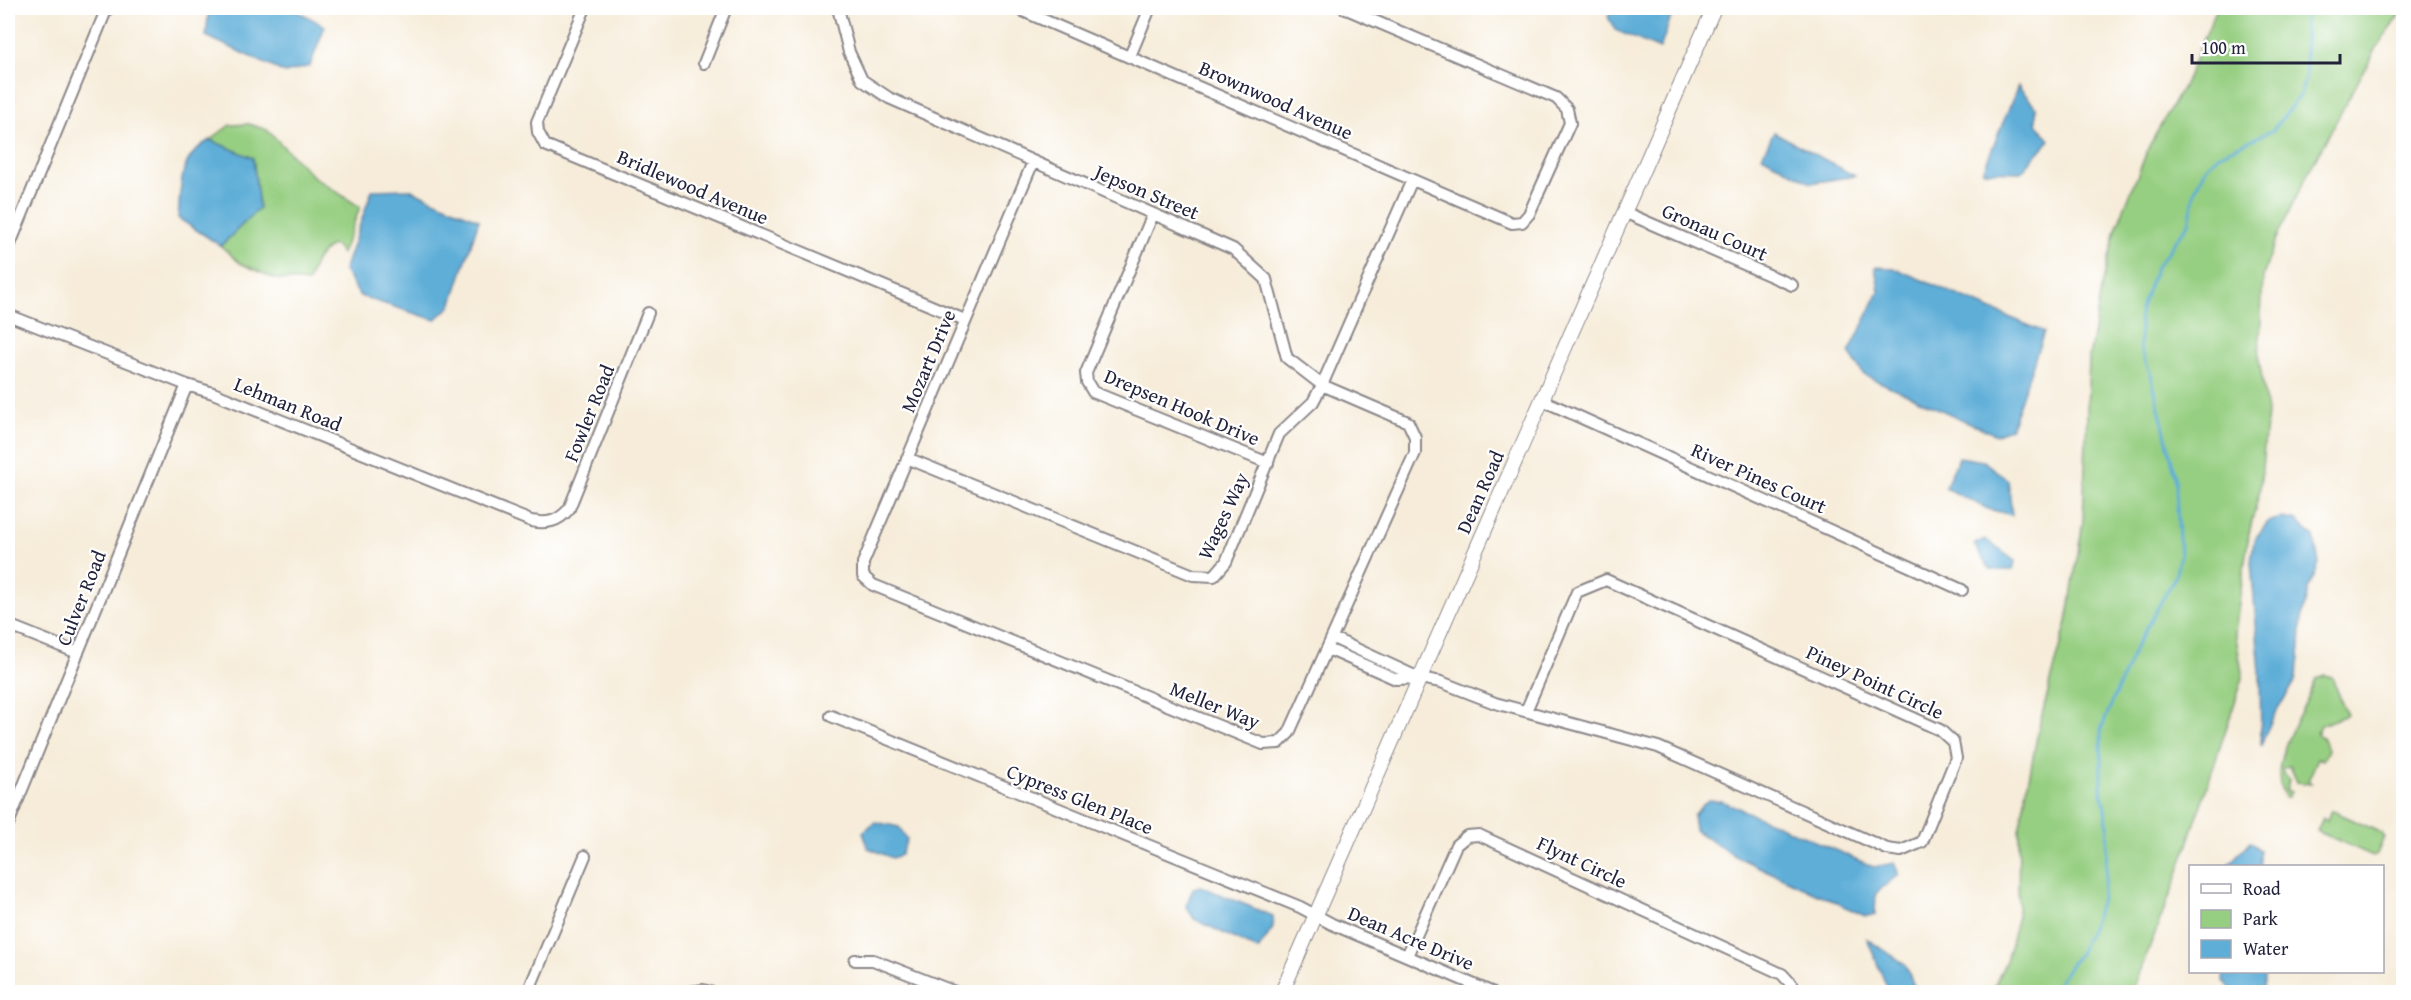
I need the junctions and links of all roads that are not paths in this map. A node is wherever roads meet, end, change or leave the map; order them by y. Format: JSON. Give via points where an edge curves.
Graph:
{"nodes":[{"id":1,"x":107,"y":8,"type":"edge"},
{"id":2,"x":585,"y":8,"type":"edge"},
{"id":3,"x":726,"y":8,"type":"edge"},
{"id":4,"x":838,"y":8,"type":"edge"},
{"id":5,"x":1016,"y":8,"type":"edge"},
{"id":6,"x":1150,"y":8,"type":"edge"},
{"id":7,"x":1344,"y":8,"type":"edge"},
{"id":8,"x":1714,"y":8,"type":"edge"},
{"id":9,"x":1130,"y":56,"type":"junction"},
{"id":10,"x":704,"y":63,"type":"dead end"},
{"id":11,"x":1033,"y":162,"type":"junction"},
{"id":12,"x":1412,"y":180,"type":"junction"},
{"id":13,"x":1624,"y":212,"type":"junction"},
{"id":14,"x":1153,"y":214,"type":"junction"},
{"id":15,"x":8,"y":249,"type":"edge"},
{"id":16,"x":1792,"y":285,"type":"dead end"},
{"id":17,"x":648,"y":313,"type":"dead end"},
{"id":18,"x":8,"y":315,"type":"edge"},
{"id":19,"x":965,"y":320,"type":"junction"},
{"id":20,"x":1322,"y":384,"type":"junction"},
{"id":21,"x":187,"y":386,"type":"junction"},
{"id":22,"x":1542,"y":400,"type":"junction"},
{"id":23,"x":1415,"y":437,"type":"joint"},
{"id":24,"x":907,"y":458,"type":"junction"},
{"id":25,"x":1268,"y":463,"type":"junction"},
{"id":26,"x":555,"y":521,"type":"joint"},
{"id":27,"x":863,"y":576,"type":"joint"},
{"id":28,"x":1962,"y":590,"type":"dead end"},
{"id":29,"x":8,"y":625,"type":"edge"},
{"id":30,"x":1330,"y":644,"type":"junction"},
{"id":31,"x":78,"y":653,"type":"junction"},
{"id":32,"x":1420,"y":678,"type":"junction"},
{"id":33,"x":1526,"y":711,"type":"junction"},
{"id":34,"x":831,"y":717,"type":"dead end"},
{"id":35,"x":8,"y":824,"type":"edge"},
{"id":36,"x":585,"y":856,"type":"dead end"},
{"id":37,"x":1316,"y":915,"type":"junction"},
{"id":38,"x":1407,"y":956,"type":"junction"},
{"id":39,"x":855,"y":960,"type":"dead end"},
{"id":40,"x":528,"y":993,"type":"edge"},
{"id":41,"x":689,"y":993,"type":"edge"},
{"id":42,"x":710,"y":993,"type":"edge"},
{"id":43,"x":955,"y":993,"type":"edge"},
{"id":44,"x":1282,"y":993,"type":"edge"},
{"id":45,"x":1491,"y":993,"type":"edge"},
{"id":46,"x":1794,"y":993,"type":"edge"}],
"edges":[{"from":1,"to":15,"type":"street"},
{"from":2,"to":19,"type":"street","name":"Bridlewood Avenue","via":[[537,122],[544,145]]},
{"from":3,"to":10,"type":"street"},
{"from":4,"to":11,"type":"street","name":"Jepson Street","via":[[849,52],[862,80],[889,98]]},
{"from":5,"to":9,"type":"street","name":"Brownwood Avenue"},
{"from":6,"to":9,"type":"street"},
{"from":7,"to":12,"type":"street","name":"Brownwood Avenue","via":[[1556,98],[1567,109],[1570,123],[1522,222],[1512,223]]},
{"from":8,"to":13,"type":"main road","name":"Dean Road"},
{"from":9,"to":12,"type":"street","name":"Brownwood Avenue"},
{"from":11,"to":14,"type":"street","name":"Jepson Street"},
{"from":11,"to":19,"type":"street","name":"Mozart Drive"},
{"from":12,"to":20,"type":"street","name":"Wages Way"},
{"from":13,"to":16,"type":"street","name":"Gronau Court"},
{"from":13,"to":22,"type":"main road","name":"Dean Road"},
{"from":14,"to":20,"type":"street","name":"Jepson Street","via":[[1233,249],[1266,279],[1287,358]]},
{"from":14,"to":25,"type":"street","name":"Drepsen Hook Drive","via":[[1086,373],[1087,382],[1093,392]]},
{"from":17,"to":26,"type":"street","name":"Fowler Road","via":[[574,498],[569,509]]},
{"from":18,"to":21,"type":"street","name":"Lehman Road"},
{"from":19,"to":24,"type":"street","name":"Mozart Drive"},
{"from":20,"to":23,"type":"street","name":"Jepson Street","via":[[1408,422]]},
{"from":20,"to":25,"type":"street","name":"Wages Way","via":[[1313,402],[1279,434]]},
{"from":21,"to":26,"type":"street","name":"Lehman Road","via":[[531,521]]},
{"from":21,"to":31,"type":"street","name":"Culver Road"},
{"from":22,"to":28,"type":"street","name":"River Pines Court"},
{"from":22,"to":32,"type":"main road","name":"Dean Road"},
{"from":23,"to":30,"type":"street","name":"Meller Way","via":[[1414,453]]},
{"from":24,"to":25,"type":"street","name":"Wages Way","via":[[1193,575],[1214,576],[1226,562]]},
{"from":24,"to":27,"type":"street","name":"Mozart Drive","via":[[863,563]]},
{"from":27,"to":30,"type":"street","name":"Meller Way","via":[[873,585],[1263,744],[1279,743],[1289,733]]},
{"from":29,"to":31,"type":"street"},
{"from":30,"to":32,"type":"street","name":"Piney Point Circle","via":[[1395,679]]},
{"from":31,"to":35,"type":"street","name":"Culver Road"},
{"from":32,"to":33,"type":"street","name":"Piney Point Circle"},
{"from":32,"to":37,"type":"main road","name":"Dean Road"},
{"from":33,"to":33,"type":"street","name":"Piney Point Circle","via":[[1658,747],[1887,849],[1901,851],[1922,842],[1956,758],[1953,742],[1940,730],[1606,580],[1577,592]]},
{"from":34,"to":37,"type":"street","name":"Cypress Glen Place"},
{"from":36,"to":40,"type":"street"},
{"from":37,"to":38,"type":"street","name":"Dean Acre Drive"},
{"from":37,"to":44,"type":"main road","name":"Dean Road"},
{"from":38,"to":45,"type":"street","name":"Dean Acre Drive"},
{"from":38,"to":46,"type":"street","name":"Flynt Circle","via":[[1456,845],[1467,836],[1479,835],[1782,974]]},
{"from":39,"to":43,"type":"street","via":[[873,960]]},
{"from":41,"to":42,"type":"street"}]}
